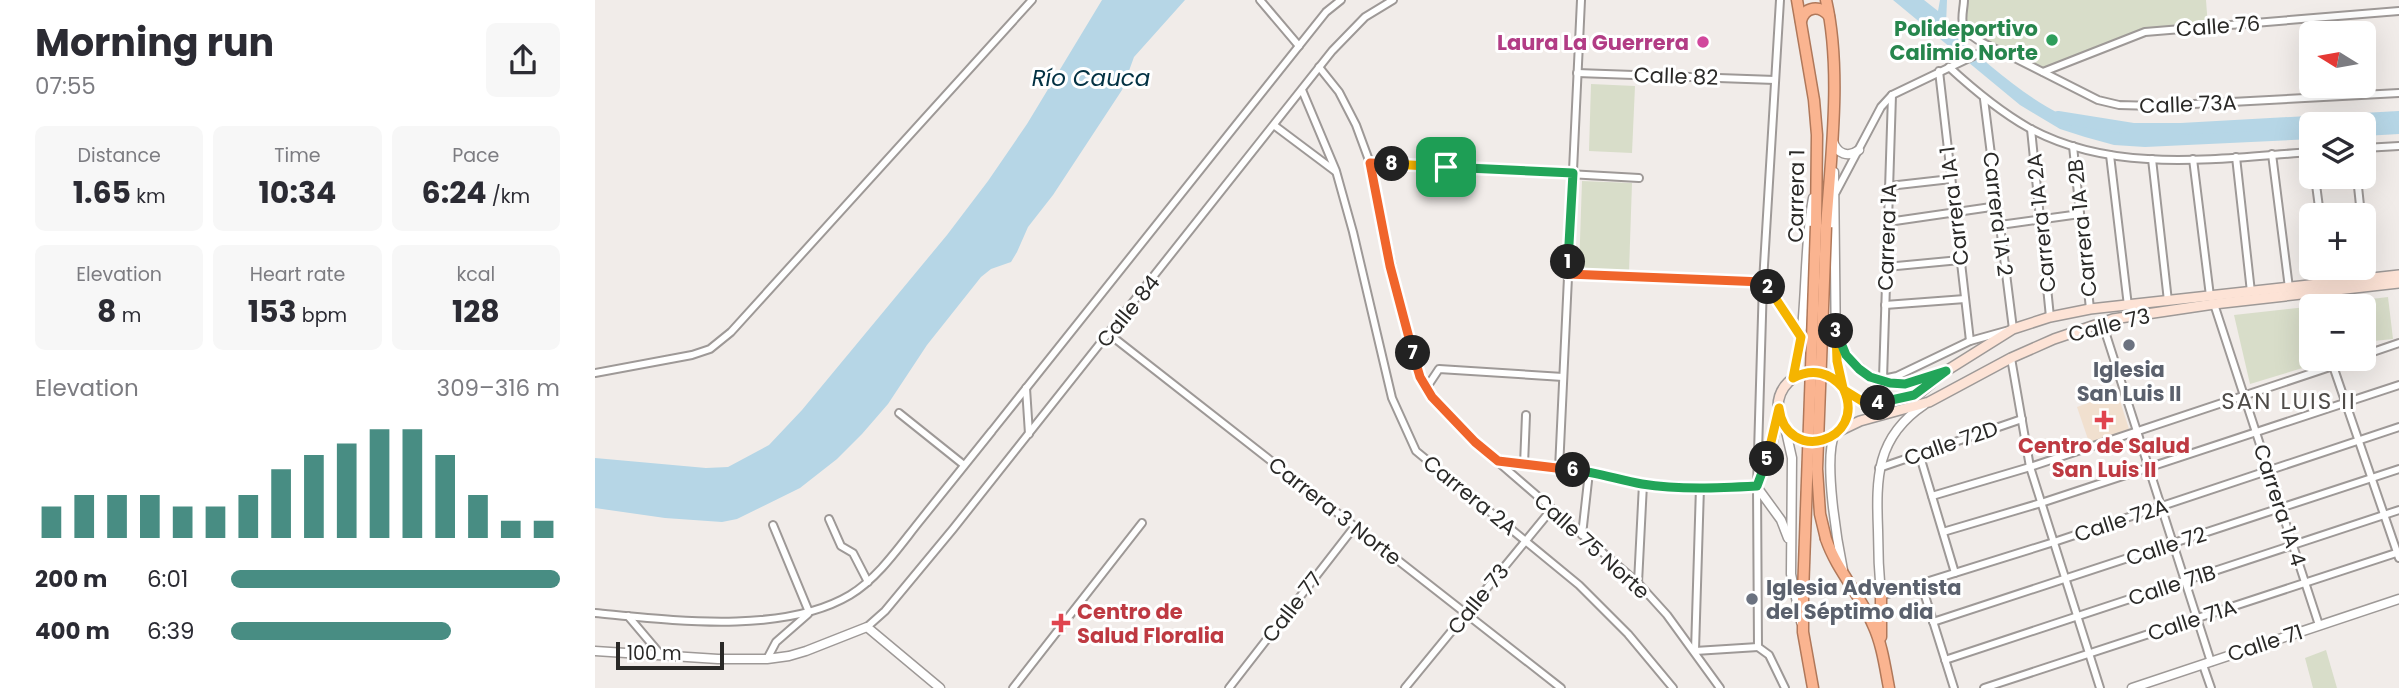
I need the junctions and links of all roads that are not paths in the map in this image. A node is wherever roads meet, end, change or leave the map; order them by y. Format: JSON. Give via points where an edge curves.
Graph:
{"nodes":[{"id":1,"x":1032,"y":0,"type":"edge"},
{"id":2,"x":1260,"y":0,"type":"edge"},
{"id":3,"x":1341,"y":0,"type":"edge"},
{"id":4,"x":1392,"y":0,"type":"edge"},
{"id":5,"x":1581,"y":0,"type":"edge"},
{"id":6,"x":1780,"y":0,"type":"edge"},
{"id":7,"x":1797,"y":0,"type":"edge"},
{"id":8,"x":1828,"y":0,"type":"edge"},
{"id":9,"x":1964,"y":0,"type":"edge"},
{"id":10,"x":2399,"y":11,"type":"edge"},
{"id":11,"x":1829,"y":16,"type":"junction"},
{"id":12,"x":1801,"y":22,"type":"junction"},
{"id":13,"x":1299,"y":46,"type":"junction"},
{"id":14,"x":1990,"y":48,"type":"junction"},
{"id":15,"x":1949,"y":66,"type":"junction"},
{"id":16,"x":1319,"y":67,"type":"junction"},
{"id":17,"x":1939,"y":72,"type":"junction"},
{"id":18,"x":2043,"y":72,"type":"junction"},
{"id":19,"x":1577,"y":73,"type":"junction"},
{"id":20,"x":1775,"y":80,"type":"junction"},
{"id":21,"x":1302,"y":90,"type":"junction"},
{"id":22,"x":2399,"y":93,"type":"edge"},
{"id":23,"x":1892,"y":95,"type":"junction"},
{"id":24,"x":1983,"y":99,"type":"junction"},
{"id":25,"x":1275,"y":125,"type":"junction"},
{"id":26,"x":2031,"y":129,"type":"junction"},
{"id":27,"x":1832,"y":138,"type":"junction"},
{"id":28,"x":2073,"y":146,"type":"junction"},
{"id":29,"x":2399,"y":146,"type":"edge"},
{"id":30,"x":2376,"y":147,"type":"edge"},
{"id":31,"x":1859,"y":150,"type":"junction"},
{"id":32,"x":2299,"y":153,"type":"edge"},
{"id":33,"x":2272,"y":154,"type":"junction"},
{"id":34,"x":2399,"y":154,"type":"edge"},
{"id":35,"x":2110,"y":155,"type":"junction"},
{"id":36,"x":2236,"y":157,"type":"junction"},
{"id":37,"x":2152,"y":159,"type":"junction"},
{"id":38,"x":2193,"y":159,"type":"junction"},
{"id":39,"x":1370,"y":163,"type":"junction"},
{"id":40,"x":1818,"y":167,"type":"junction"},
{"id":41,"x":1336,"y":172,"type":"junction"},
{"id":42,"x":1573,"y":173,"type":"junction"},
{"id":43,"x":1639,"y":178,"type":"dead end"},
{"id":44,"x":1951,"y":179,"type":"junction"},
{"id":45,"x":1889,"y":186,"type":"junction"},
{"id":46,"x":1835,"y":194,"type":"junction"},
{"id":47,"x":1998,"y":206,"type":"junction"},
{"id":48,"x":1955,"y":212,"type":"junction"},
{"id":49,"x":2080,"y":214,"type":"junction"},
{"id":50,"x":2040,"y":220,"type":"junction"},
{"id":51,"x":1888,"y":222,"type":"junction"},
{"id":52,"x":2000,"y":225,"type":"junction"},
{"id":53,"x":1821,"y":227,"type":"junction"},
{"id":54,"x":1960,"y":260,"type":"junction"},
{"id":55,"x":1887,"y":267,"type":"junction"},
{"id":56,"x":1568,"y":274,"type":"junction"},
{"id":57,"x":2399,"y":275,"type":"edge"},
{"id":58,"x":2376,"y":277,"type":"edge"},
{"id":59,"x":2328,"y":280,"type":"edge"},
{"id":60,"x":2353,"y":280,"type":"edge"},
{"id":61,"x":1763,"y":282,"type":"junction"},
{"id":62,"x":2328,"y":283,"type":"junction"},
{"id":63,"x":2399,"y":283,"type":"edge"},
{"id":64,"x":2288,"y":288,"type":"junction"},
{"id":65,"x":2251,"y":292,"type":"junction"},
{"id":66,"x":1965,"y":299,"type":"junction"},
{"id":67,"x":2212,"y":300,"type":"junction"},
{"id":68,"x":2168,"y":301,"type":"junction"},
{"id":69,"x":1885,"y":305,"type":"junction"},
{"id":70,"x":2128,"y":306,"type":"junction"},
{"id":71,"x":2090,"y":309,"type":"junction"},
{"id":72,"x":2050,"y":317,"type":"junction"},
{"id":73,"x":2102,"y":322,"type":"junction"},
{"id":74,"x":1836,"y":330,"type":"junction"},
{"id":75,"x":2013,"y":330,"type":"junction"},
{"id":76,"x":1109,"y":334,"type":"junction"},
{"id":77,"x":1801,"y":337,"type":"junction"},
{"id":78,"x":1970,"y":341,"type":"junction"},
{"id":79,"x":2399,"y":343,"type":"edge"},
{"id":80,"x":2376,"y":351,"type":"edge"},
{"id":81,"x":2011,"y":358,"type":"junction"},
{"id":82,"x":1946,"y":371,"type":"junction"},
{"id":83,"x":2318,"y":371,"type":"edge"},
{"id":84,"x":2335,"y":371,"type":"edge"},
{"id":85,"x":595,"y":373,"type":"edge"},
{"id":86,"x":1563,"y":377,"type":"junction"},
{"id":87,"x":1793,"y":378,"type":"junction"},
{"id":88,"x":1883,"y":379,"type":"junction"},
{"id":89,"x":2399,"y":386,"type":"edge"},
{"id":90,"x":1427,"y":387,"type":"junction"},
{"id":91,"x":1026,"y":388,"type":"junction"},
{"id":92,"x":1843,"y":389,"type":"junction"},
{"id":93,"x":2244,"y":396,"type":"junction"},
{"id":94,"x":1929,"y":402,"type":"junction"},
{"id":95,"x":2346,"y":403,"type":"junction"},
{"id":96,"x":1779,"y":408,"type":"junction"},
{"id":97,"x":899,"y":414,"type":"dead end"},
{"id":98,"x":1527,"y":415,"type":"dead end"},
{"id":99,"x":2022,"y":419,"type":"junction"},
{"id":100,"x":1785,"y":427,"type":"junction"},
{"id":101,"x":2399,"y":427,"type":"edge"},
{"id":102,"x":2137,"y":432,"type":"junction"},
{"id":103,"x":2256,"y":432,"type":"junction"},
{"id":104,"x":1836,"y":433,"type":"junction"},
{"id":105,"x":1029,"y":434,"type":"junction"},
{"id":106,"x":2360,"y":440,"type":"junction"},
{"id":107,"x":1919,"y":453,"type":"junction"},
{"id":108,"x":1498,"y":461,"type":"junction"},
{"id":109,"x":964,"y":465,"type":"junction"},
{"id":110,"x":1524,"y":465,"type":"junction"},
{"id":111,"x":2030,"y":467,"type":"junction"},
{"id":112,"x":2148,"y":467,"type":"junction"},
{"id":113,"x":1879,"y":468,"type":"junction"},
{"id":114,"x":1559,"y":469,"type":"junction"},
{"id":115,"x":2399,"y":469,"type":"edge"},
{"id":116,"x":2268,"y":471,"type":"junction"},
{"id":117,"x":1589,"y":472,"type":"junction"},
{"id":118,"x":2372,"y":478,"type":"junction"},
{"id":119,"x":1643,"y":484,"type":"junction"},
{"id":120,"x":1757,"y":486,"type":"junction"},
{"id":121,"x":1700,"y":487,"type":"junction"},
{"id":122,"x":1932,"y":496,"type":"junction"},
{"id":123,"x":2041,"y":503,"type":"junction"},
{"id":124,"x":2161,"y":507,"type":"junction"},
{"id":125,"x":2280,"y":508,"type":"junction"},
{"id":126,"x":1551,"y":510,"type":"junction"},
{"id":127,"x":2399,"y":510,"type":"edge"},
{"id":128,"x":2385,"y":514,"type":"junction"},
{"id":129,"x":829,"y":519,"type":"dead end"},
{"id":130,"x":1142,"y":523,"type":"dead end"},
{"id":131,"x":773,"y":525,"type":"dead end"},
{"id":132,"x":1355,"y":526,"type":"junction"},
{"id":133,"x":1943,"y":532,"type":"junction"},
{"id":134,"x":1582,"y":535,"type":"junction"},
{"id":135,"x":1525,"y":541,"type":"junction"},
{"id":136,"x":1790,"y":542,"type":"junction"},
{"id":137,"x":2054,"y":542,"type":"junction"},
{"id":138,"x":2172,"y":544,"type":"junction"},
{"id":139,"x":2292,"y":545,"type":"junction"},
{"id":140,"x":2398,"y":554,"type":"edge"},
{"id":141,"x":1955,"y":573,"type":"junction"},
{"id":142,"x":2065,"y":579,"type":"junction"},
{"id":143,"x":1845,"y":580,"type":"junction"},
{"id":144,"x":2184,"y":581,"type":"junction"},
{"id":145,"x":868,"y":582,"type":"junction"},
{"id":146,"x":1638,"y":583,"type":"junction"},
{"id":147,"x":1921,"y":583,"type":"junction"},
{"id":148,"x":2305,"y":583,"type":"junction"},
{"id":149,"x":1881,"y":596,"type":"junction"},
{"id":150,"x":2399,"y":599,"type":"edge"},
{"id":151,"x":809,"y":612,"type":"junction"},
{"id":152,"x":595,"y":613,"type":"edge"},
{"id":153,"x":1466,"y":614,"type":"junction"},
{"id":154,"x":628,"y":616,"type":"junction"},
{"id":155,"x":2077,"y":617,"type":"junction"},
{"id":156,"x":2196,"y":618,"type":"junction"},
{"id":157,"x":1933,"y":622,"type":"junction"},
{"id":158,"x":2319,"y":625,"type":"junction"},
{"id":159,"x":867,"y":627,"type":"junction"},
{"id":160,"x":1804,"y":632,"type":"junction"},
{"id":161,"x":1758,"y":647,"type":"junction"},
{"id":162,"x":1881,"y":648,"type":"junction"},
{"id":163,"x":1695,"y":650,"type":"junction"},
{"id":164,"x":595,"y":652,"type":"edge"},
{"id":165,"x":2089,"y":654,"type":"junction"},
{"id":166,"x":660,"y":655,"type":"junction"},
{"id":167,"x":767,"y":659,"type":"junction"},
{"id":168,"x":1945,"y":660,"type":"junction"},
{"id":169,"x":2207,"y":663,"type":"junction"},
{"id":170,"x":940,"y":688,"type":"edge"},
{"id":171,"x":1013,"y":688,"type":"edge"},
{"id":172,"x":1229,"y":688,"type":"edge"},
{"id":173,"x":1405,"y":688,"type":"edge"},
{"id":174,"x":1561,"y":688,"type":"edge"},
{"id":175,"x":1673,"y":688,"type":"edge"},
{"id":176,"x":1720,"y":688,"type":"edge"},
{"id":177,"x":1785,"y":688,"type":"edge"},
{"id":178,"x":1813,"y":688,"type":"edge"},
{"id":179,"x":1889,"y":688,"type":"edge"},
{"id":180,"x":1954,"y":688,"type":"edge"},
{"id":181,"x":1984,"y":688,"type":"edge"},
{"id":182,"x":2100,"y":688,"type":"edge"},
{"id":183,"x":2132,"y":688,"type":"edge"},
{"id":184,"x":2211,"y":688,"type":"edge"}],
"edges":[{"from":1,"to":85,"type":"street","via":[[731,332],[711,349],[692,355]]},
{"from":2,"to":13,"type":"street"},
{"from":3,"to":13,"type":"street","name":"Calle 84"},
{"from":4,"to":16,"type":"street","name":"Calle 84","via":[[1357,25]]},
{"from":5,"to":19,"type":"street"},
{"from":6,"to":20,"type":"street"},
{"from":7,"to":12,"type":"highway","name":"Carrera 1"},
{"from":8,"to":11,"type":"highway","name":"Carrera 1"},
{"from":9,"to":14,"type":"street","name":"Calle 73A","via":[[1964,27]]},
{"from":10,"to":18,"type":"street","name":"Calle 76","via":[[2154,30]]},
{"from":11,"to":12,"type":"highway","via":[[1813,8],[1804,13]]},
{"from":11,"to":27,"type":"highway","name":"Carrera 1"},
{"from":12,"to":40,"type":"highway","name":"Carrera 1","via":[[1814,100]]},
{"from":13,"to":91,"type":"street","name":"Calle 84"},
{"from":14,"to":15,"type":"street"},
{"from":14,"to":18,"type":"street","name":"Calle 73A"},
{"from":15,"to":17,"type":"street"},
{"from":15,"to":24,"type":"street"},
{"from":16,"to":21,"type":"street","name":"Calle 84"},
{"from":16,"to":39,"type":"street","name":"Calle 75 Norte","via":[[1339,92]]},
{"from":17,"to":23,"type":"street"},
{"from":17,"to":44,"type":"street","name":"Carrera 1A 1"},
{"from":18,"to":22,"type":"street","name":"Calle 73A","via":[[2098,100],[2119,105]]},
{"from":19,"to":20,"type":"street","name":"Calle 82"},
{"from":19,"to":42,"type":"street"},
{"from":20,"to":61,"type":"street"},
{"from":21,"to":25,"type":"street","name":"Calle 84"},
{"from":21,"to":41,"type":"street","name":"Carrera 2A"},
{"from":23,"to":31,"type":"street"},
{"from":23,"to":45,"type":"street","name":"Carrera 1A"},
{"from":24,"to":26,"type":"street"},
{"from":24,"to":47,"type":"street","name":"Carrera 1A 2"},
{"from":25,"to":41,"type":"street"},
{"from":25,"to":76,"type":"street","name":"Calle 84"},
{"from":26,"to":28,"type":"street"},
{"from":26,"to":50,"type":"street","name":"Carrera 1A 2A"},
{"from":27,"to":31,"type":"street","via":[[1840,152],[1850,155]]},
{"from":27,"to":46,"type":"street"},
{"from":27,"to":53,"type":"highway","name":"Carrera 1"},
{"from":28,"to":35,"type":"street"},
{"from":28,"to":49,"type":"street","name":"Carrera 1A 2B"},
{"from":29,"to":30,"type":"street"},
{"from":29,"to":34,"type":"street"},
{"from":31,"to":46,"type":"street"},
{"from":32,"to":33,"type":"street"},
{"from":33,"to":36,"type":"street"},
{"from":33,"to":64,"type":"street"},
{"from":35,"to":37,"type":"street"},
{"from":35,"to":70,"type":"street"},
{"from":36,"to":38,"type":"street"},
{"from":36,"to":65,"type":"street"},
{"from":37,"to":38,"type":"street"},
{"from":37,"to":68,"type":"street"},
{"from":38,"to":67,"type":"street","name":"Carrera 1A 4"},
{"from":39,"to":42,"type":"street"},
{"from":39,"to":90,"type":"street","name":"Calle 75 Norte","via":[[1403,319]]},
{"from":40,"to":53,"type":"highway","name":"Carrera 1"},
{"from":40,"to":77,"type":"street"},
{"from":41,"to":135,"type":"street","name":"Carrera 2A","via":[[1392,398],[1416,451]]},
{"from":42,"to":43,"type":"street"},
{"from":42,"to":56,"type":"street"},
{"from":44,"to":45,"type":"street"},
{"from":44,"to":48,"type":"street","name":"Carrera 1A 1"},
{"from":45,"to":51,"type":"street","name":"Carrera 1A"},
{"from":46,"to":74,"type":"street"},
{"from":47,"to":48,"type":"street"},
{"from":47,"to":52,"type":"street","name":"Carrera 1A 2"},
{"from":48,"to":51,"type":"street"},
{"from":48,"to":54,"type":"street","name":"Carrera 1A 1"},
{"from":49,"to":50,"type":"street"},
{"from":49,"to":71,"type":"street","name":"Carrera 1A 2B"},
{"from":50,"to":52,"type":"street"},
{"from":50,"to":72,"type":"street","name":"Carrera 1A 2A"},
{"from":51,"to":55,"type":"street","name":"Carrera 1A"},
{"from":52,"to":75,"type":"street","name":"Carrera 1A 2"},
{"from":53,"to":143,"type":"highway","name":"Carrera 1","bridge":true,"via":[[1820,514]]},
{"from":53,"to":160,"type":"highway","name":"Carrera 1","bridge":true},
{"from":54,"to":55,"type":"street"},
{"from":54,"to":66,"type":"street","name":"Carrera 1A 1"},
{"from":55,"to":69,"type":"street","name":"Carrera 1A"},
{"from":56,"to":61,"type":"street"},
{"from":56,"to":86,"type":"street"},
{"from":57,"to":58,"type":"main road","name":"Calle 73"},
{"from":59,"to":62,"type":"street"},
{"from":60,"to":62,"type":"main road","name":"Calle 73"},
{"from":61,"to":77,"type":"street"},
{"from":61,"to":120,"type":"street"},
{"from":62,"to":64,"type":"main road","name":"Calle 73"},
{"from":63,"to":67,"type":"main road","name":"Calle 73"},
{"from":64,"to":65,"type":"main road","name":"Calle 73"},
{"from":65,"to":67,"type":"main road","name":"Calle 73"},
{"from":66,"to":69,"type":"street"},
{"from":66,"to":78,"type":"street","name":"Carrera 1A 1"},
{"from":67,"to":68,"type":"main road","name":"Calle 73"},
{"from":67,"to":73,"type":"main road","name":"Calle 73"},
{"from":67,"to":93,"type":"street","name":"Carrera 1A 4"},
{"from":68,"to":70,"type":"main road","name":"Calle 73"},
{"from":69,"to":88,"type":"street","name":"Carrera 1A"},
{"from":70,"to":71,"type":"main road","name":"Calle 73"},
{"from":71,"to":72,"type":"main road","name":"Calle 73"},
{"from":72,"to":75,"type":"main road","name":"Calle 73"},
{"from":73,"to":81,"type":"main road","name":"Calle 73"},
{"from":73,"to":102,"type":"street"},
{"from":74,"to":88,"type":"main road","via":[[1854,365],[1870,377]]},
{"from":74,"to":92,"type":"street"},
{"from":75,"to":78,"type":"street"},
{"from":75,"to":82,"type":"main road","name":"Calle 73"},
{"from":76,"to":105,"type":"street","name":"Calle 84"},
{"from":76,"to":132,"type":"street","name":"Carrera 3 Norte"},
{"from":77,"to":87,"type":"street"},
{"from":78,"to":88,"type":"street"},
{"from":79,"to":80,"type":"street"},
{"from":81,"to":94,"type":"main road","name":"Calle 73"},
{"from":81,"to":99,"type":"street"},
{"from":82,"to":88,"type":"main road","via":[[1905,384]]},
{"from":82,"to":92,"type":"main road","name":"Calle 73","via":[[1921,391],[1896,401],[1865,403]]},
{"from":83,"to":93,"type":"street"},
{"from":84,"to":95,"type":"street"},
{"from":86,"to":90,"type":"street","via":[[1439,369]]},
{"from":86,"to":114,"type":"street"},
{"from":87,"to":92,"type":"main road","via":[[1819,372]]},
{"from":87,"to":96,"type":"main road","via":[[1782,391]]},
{"from":89,"to":95,"type":"street"},
{"from":90,"to":108,"type":"street","name":"Calle 75 Norte","via":[[1447,415]]},
{"from":91,"to":105,"type":"street"},
{"from":91,"to":109,"type":"street","name":"Calle 84"},
{"from":92,"to":104,"type":"main road","via":[[1847,414]]},
{"from":93,"to":102,"type":"street"},
{"from":93,"to":103,"type":"street","name":"Carrera 1A 4"},
{"from":94,"to":104,"type":"main road","name":"Calle 73"},
{"from":94,"to":113,"type":"street","via":[[1897,431]]},
{"from":95,"to":103,"type":"street"},
{"from":95,"to":106,"type":"street"},
{"from":96,"to":100,"type":"main road"},
{"from":96,"to":120,"type":"main road"},
{"from":97,"to":109,"type":"street"},
{"from":98,"to":110,"type":"street"},
{"from":99,"to":107,"type":"street","name":"Calle 72D"},
{"from":99,"to":111,"type":"street"},
{"from":100,"to":104,"type":"main road","via":[[1807,441]]},
{"from":100,"to":136,"type":"street","via":[[1792,457]]},
{"from":101,"to":106,"type":"street","name":"Calle 72A"},
{"from":102,"to":111,"type":"street"},
{"from":102,"to":112,"type":"street"},
{"from":103,"to":112,"type":"street"},
{"from":103,"to":116,"type":"street","name":"Carrera 1A 4"},
{"from":104,"to":143,"type":"street","via":[[1831,448],[1832,478]]},
{"from":105,"to":159,"type":"street","name":"Calle 84","via":[[885,611]]},
{"from":106,"to":116,"type":"street","name":"Calle 72A"},
{"from":106,"to":118,"type":"street"},
{"from":107,"to":113,"type":"street","name":"Calle 72D"},
{"from":107,"to":122,"type":"street"},
{"from":108,"to":110,"type":"street"},
{"from":108,"to":126,"type":"street","name":"Calle 75 Norte"},
{"from":109,"to":145,"type":"street","name":"Calle 84"},
{"from":110,"to":114,"type":"street"},
{"from":111,"to":122,"type":"street"},
{"from":111,"to":123,"type":"street"},
{"from":112,"to":123,"type":"street"},
{"from":112,"to":124,"type":"street"},
{"from":113,"to":149,"type":"street"},
{"from":114,"to":117,"type":"street"},
{"from":115,"to":118,"type":"street","name":"Calle 72"},
{"from":116,"to":124,"type":"street","name":"Calle 72A"},
{"from":116,"to":125,"type":"street","name":"Carrera 1A 4"},
{"from":117,"to":119,"type":"street"},
{"from":117,"to":134,"type":"street"},
{"from":118,"to":125,"type":"street","name":"Calle 72"},
{"from":118,"to":128,"type":"street"},
{"from":119,"to":121,"type":"street"},
{"from":119,"to":146,"type":"street"},
{"from":120,"to":121,"type":"street"},
{"from":120,"to":136,"type":"street"},
{"from":120,"to":161,"type":"street"},
{"from":121,"to":163,"type":"street"},
{"from":122,"to":133,"type":"street"},
{"from":123,"to":133,"type":"street"},
{"from":123,"to":137,"type":"street"},
{"from":124,"to":137,"type":"street","name":"Calle 72A"},
{"from":124,"to":138,"type":"street"},
{"from":125,"to":138,"type":"street","name":"Calle 72"},
{"from":125,"to":139,"type":"street","name":"Carrera 1A 4"},
{"from":126,"to":134,"type":"street","name":"Calle 75 Norte"},
{"from":126,"to":135,"type":"street","name":"Calle 73"},
{"from":127,"to":128,"type":"street","name":"Calle 71B"},
{"from":128,"to":139,"type":"street","name":"Calle 71B"},
{"from":128,"to":140,"type":"street"},
{"from":129,"to":145,"type":"street","via":[[841,546],[853,553]]},
{"from":130,"to":171,"type":"street"},
{"from":131,"to":151,"type":"street"},
{"from":132,"to":153,"type":"street","name":"Carrera 3 Norte"},
{"from":132,"to":172,"type":"street","name":"Calle 77"},
{"from":133,"to":141,"type":"street"},
{"from":134,"to":146,"type":"street","name":"Calle 75 Norte"},
{"from":135,"to":153,"type":"street","name":"Calle 73"},
{"from":135,"to":175,"type":"street","name":"Carrera 2A","via":[[1605,610]]},
{"from":136,"to":160,"type":"street"},
{"from":137,"to":141,"type":"street","name":"Calle 72A"},
{"from":137,"to":142,"type":"street"},
{"from":138,"to":142,"type":"street","name":"Calle 72"},
{"from":138,"to":144,"type":"street"},
{"from":139,"to":144,"type":"street","name":"Calle 71B"},
{"from":139,"to":148,"type":"street","name":"Carrera 1A 4"},
{"from":140,"to":148,"type":"street","name":"Calle 71A"},
{"from":141,"to":147,"type":"street","name":"Calle 72A"},
{"from":142,"to":155,"type":"street"},
{"from":142,"to":157,"type":"street","name":"Calle 72"},
{"from":143,"to":162,"type":"highway","name":"Carrera 1","via":[[1873,625]]},
{"from":144,"to":155,"type":"street","name":"Calle 71B"},
{"from":144,"to":156,"type":"street"},
{"from":145,"to":151,"type":"street","name":"Calle 84"},
{"from":146,"to":163,"type":"street","name":"Calle 75 Norte"},
{"from":147,"to":149,"type":"street","name":"Calle 72A"},
{"from":147,"to":157,"type":"street"},
{"from":148,"to":156,"type":"street","name":"Calle 71A"},
{"from":148,"to":158,"type":"street","name":"Carrera 1A 4"},
{"from":149,"to":162,"type":"highway"},
{"from":150,"to":158,"type":"street","name":"Calle 71"},
{"from":151,"to":154,"type":"street","via":[[684,622]]},
{"from":151,"to":167,"type":"street","via":[[776,642]]},
{"from":152,"to":154,"type":"street"},
{"from":153,"to":173,"type":"street","name":"Calle 73"},
{"from":153,"to":174,"type":"street","name":"Carrera 3 Norte"},
{"from":154,"to":166,"type":"street"},
{"from":155,"to":165,"type":"street"},
{"from":155,"to":168,"type":"street","name":"Calle 71B"},
{"from":156,"to":165,"type":"street","name":"Calle 71A"},
{"from":156,"to":169,"type":"street"},
{"from":157,"to":168,"type":"street"},
{"from":158,"to":169,"type":"street","name":"Calle 71"},
{"from":159,"to":167,"type":"street","via":[[806,651]]},
{"from":159,"to":170,"type":"street"},
{"from":160,"to":178,"type":"highway","name":"Carrera 1"},
{"from":161,"to":163,"type":"street"},
{"from":161,"to":177,"type":"street","via":[[1769,655]]},
{"from":162,"to":179,"type":"highway","name":"Carrera 1"},
{"from":163,"to":176,"type":"street","name":"Calle 75 Norte"},
{"from":164,"to":166,"type":"street"},
{"from":165,"to":181,"type":"street","name":"Calle 71A"},
{"from":165,"to":182,"type":"street"},
{"from":166,"to":167,"type":"street"},
{"from":168,"to":180,"type":"street"},
{"from":169,"to":183,"type":"street","name":"Calle 71"},
{"from":169,"to":184,"type":"street"}]}
